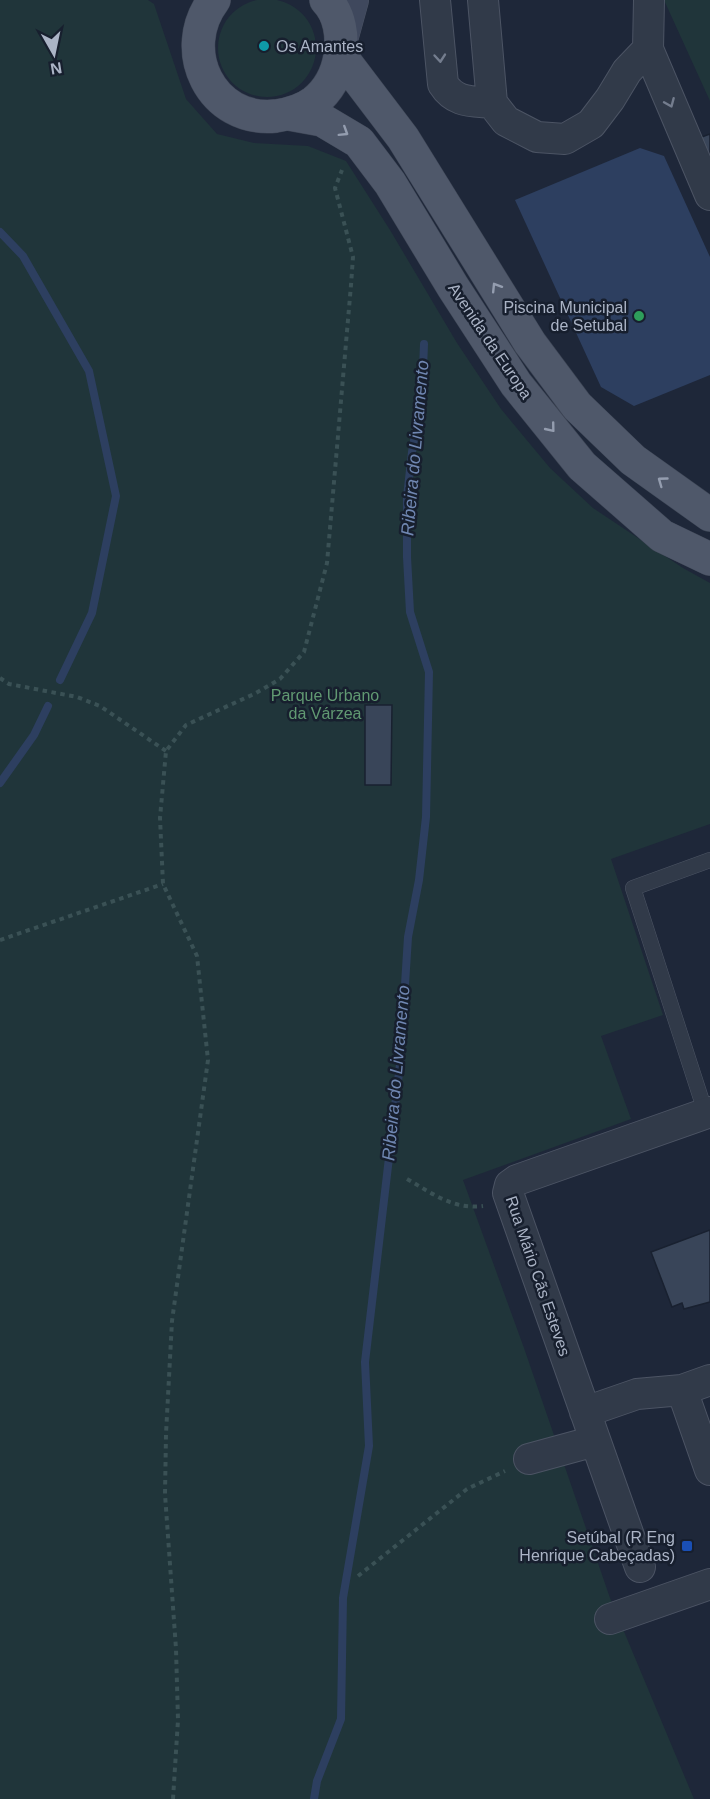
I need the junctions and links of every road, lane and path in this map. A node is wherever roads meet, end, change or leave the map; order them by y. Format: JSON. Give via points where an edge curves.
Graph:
{"nodes":[{"id":1,"x":183,"y":0,"type":"edge"},
{"id":2,"x":214,"y":0,"type":"edge"},
{"id":3,"x":326,"y":0,"type":"edge"},
{"id":4,"x":352,"y":0,"type":"edge"},
{"id":5,"x":435,"y":0,"type":"edge"},
{"id":6,"x":483,"y":0,"type":"edge"},
{"id":7,"x":650,"y":0,"type":"edge"},
{"id":8,"x":198,"y":34,"type":"junction"},
{"id":9,"x":341,"y":48,"type":"junction"},
{"id":10,"x":648,"y":50,"type":"junction"},
{"id":11,"x":492,"y":103,"type":"junction"},
{"id":12,"x":289,"y":114,"type":"junction"},
{"id":13,"x":346,"y":161,"type":"dead end"},
{"id":14,"x":710,"y":195,"type":"edge"},
{"id":15,"x":710,"y":515,"type":"edge"},
{"id":16,"x":710,"y":560,"type":"edge"},
{"id":17,"x":0,"y":678,"type":"edge"},
{"id":18,"x":166,"y":751,"type":"junction"},
{"id":19,"x":710,"y":860,"type":"edge"},
{"id":20,"x":163,"y":884,"type":"junction"},
{"id":21,"x":0,"y":940,"type":"edge"},
{"id":22,"x":708,"y":1113,"type":"edge"},
{"id":23,"x":407,"y":1179,"type":"dead end"},
{"id":24,"x":511,"y":1203,"type":"junction"},
{"id":25,"x":710,"y":1380,"type":"edge"},
{"id":26,"x":682,"y":1390,"type":"junction"},
{"id":27,"x":585,"y":1412,"type":"junction"},
{"id":28,"x":595,"y":1442,"type":"junction"},
{"id":29,"x":529,"y":1459,"type":"joint"},
{"id":30,"x":710,"y":1470,"type":"edge"},
{"id":31,"x":640,"y":1567,"type":"dead end"},
{"id":32,"x":358,"y":1576,"type":"dead end"},
{"id":33,"x":710,"y":1584,"type":"edge"},
{"id":34,"x":610,"y":1619,"type":"dead end"},
{"id":35,"x":173,"y":1799,"type":"edge"}],
"edges":[{"from":1,"to":8,"type":"main road"},
{"from":2,"to":8,"type":"main road","via":[[205,12]]},
{"from":3,"to":9,"type":"main road","via":[[340,26]]},
{"from":4,"to":9,"type":"main road"},
{"from":5,"to":11,"type":"street","one_way":true,"via":[[443,84],[458,99]]},
{"from":6,"to":11,"type":"street"},
{"from":7,"to":10,"type":"street"},
{"from":8,"to":12,"type":"main road","via":[[201,68],[219,98],[238,111],[261,117]]},
{"from":9,"to":12,"type":"main road","via":[[336,74],[324,94]]},
{"from":15,"to":9,"type":"main road","name":"Avenida da Europa","one_way":true,"via":[[633,460],[577,406],[530,343],[404,138]]},
{"from":10,"to":11,"type":"street","via":[[627,70],[591,124],[565,139],[537,137],[520,130],[506,121]]},
{"from":10,"to":14,"type":"street","one_way":true},
{"from":12,"to":16,"type":"main road","name":"Avenida da Europa","one_way":true,"via":[[322,120],[359,142],[390,183],[516,384],[582,466],[662,536]]},
{"from":13,"to":18,"type":"path","via":[[335,188],[353,257],[351,285],[327,563],[304,652],[280,679],[186,725]]},
{"from":17,"to":18,"type":"path","via":[[9,684],[78,697],[100,706]]},
{"from":18,"to":20,"type":"path","via":[[160,818]]},
{"from":19,"to":22,"type":"lane","via":[[633,888]]},
{"from":20,"to":21,"type":"path"},
{"from":20,"to":35,"type":"path","via":[[196,956],[208,1060],[172,1321],[167,1411],[165,1494],[178,1720]]},
{"from":22,"to":24,"type":"street","name":"Rua Mário Cãs Esteves","via":[[517,1180],[510,1185]]},
{"from":23,"to":24,"type":"path","via":[[454,1205],[473,1208]]},
{"from":24,"to":27,"type":"street","name":"Rua Mário Cãs Esteves"},
{"from":25,"to":26,"type":"street"},
{"from":26,"to":27,"type":"street","via":[[637,1394]]},
{"from":26,"to":30,"type":"street"},
{"from":27,"to":28,"type":"street","name":"Rua Mário Cãs Esteves"},
{"from":28,"to":29,"type":"street"},
{"from":28,"to":31,"type":"street","name":"Rua Mário Cãs Esteves"},
{"from":29,"to":32,"type":"path","via":[[467,1489]]},
{"from":33,"to":34,"type":"street"}]}
